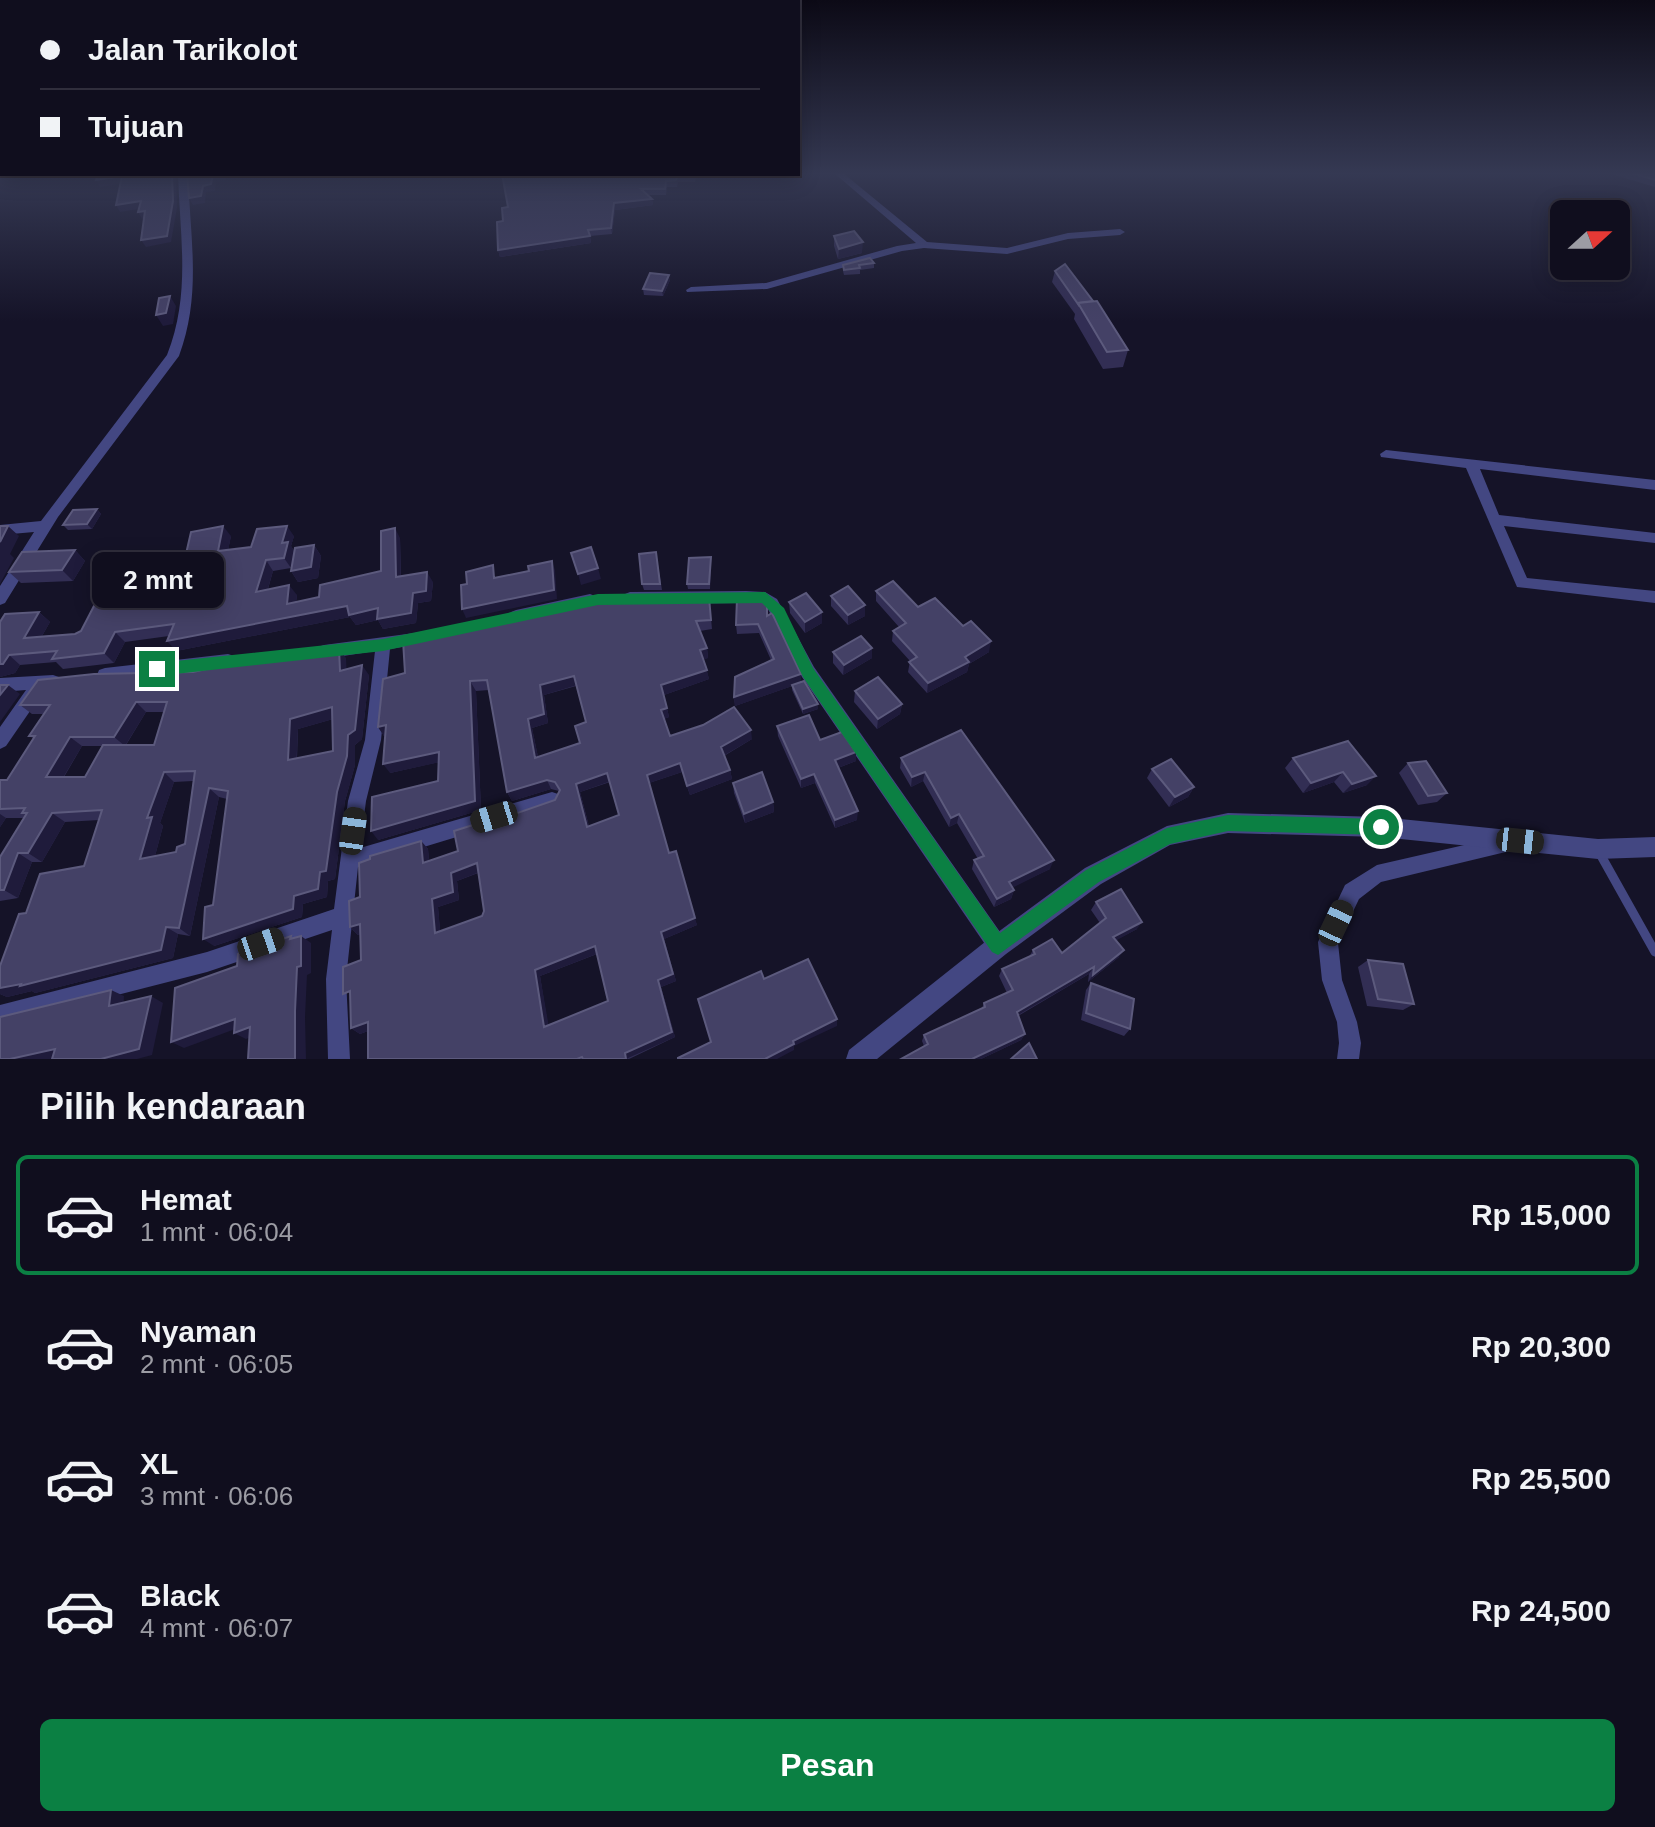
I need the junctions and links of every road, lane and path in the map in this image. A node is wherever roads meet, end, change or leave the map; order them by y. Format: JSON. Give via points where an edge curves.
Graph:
{"nodes":[{"id":1,"x":186,"y":222,"type":"edge"},
{"id":2,"x":897,"y":222,"type":"edge"},
{"id":3,"x":1120,"y":232,"type":"dead end"},
{"id":4,"x":924,"y":245,"type":"junction"},
{"id":5,"x":691,"y":290,"type":"dead end"},
{"id":6,"x":1386,"y":454,"type":"dead end"},
{"id":7,"x":1471,"y":464,"type":"junction"},
{"id":8,"x":1655,"y":485,"type":"edge"},
{"id":9,"x":1494,"y":520,"type":"junction"},
{"id":10,"x":44,"y":526,"type":"junction"},
{"id":11,"x":0,"y":530,"type":"edge"},
{"id":12,"x":1655,"y":538,"type":"edge"},
{"id":13,"x":1655,"y":597,"type":"edge"},
{"id":14,"x":0,"y":599,"type":"edge"},
{"id":15,"x":496,"y":621,"type":"edge"},
{"id":16,"x":439,"y":634,"type":"edge"},
{"id":17,"x":383,"y":645,"type":"junction"},
{"id":18,"x":302,"y":654,"type":"edge"},
{"id":19,"x":240,"y":660,"type":"edge"},
{"id":20,"x":94,"y":677,"type":"edge"},
{"id":21,"x":66,"y":680,"type":"edge"},
{"id":22,"x":41,"y":683,"type":"junction"},
{"id":23,"x":0,"y":685,"type":"edge"},
{"id":24,"x":0,"y":741,"type":"edge"},
{"id":25,"x":552,"y":800,"type":"edge"},
{"id":26,"x":1520,"y":841,"type":"junction"},
{"id":27,"x":1655,"y":847,"type":"edge"},
{"id":28,"x":1598,"y":849,"type":"junction"},
{"id":29,"x":349,"y":860,"type":"junction"},
{"id":30,"x":343,"y":916,"type":"junction"},
{"id":31,"x":998,"y":946,"type":"junction"},
{"id":32,"x":1655,"y":952,"type":"edge"},
{"id":33,"x":0,"y":1015,"type":"edge"},
{"id":34,"x":339,"y":1059,"type":"edge"},
{"id":35,"x":858,"y":1059,"type":"edge"},
{"id":36,"x":1348,"y":1059,"type":"edge"}],
"edges":[{"from":1,"to":10,"type":"street","via":[[190,295],[173,356]]},
{"from":2,"to":4,"type":"street"},
{"from":3,"to":4,"type":"street","via":[[1068,236],[1007,251]]},
{"from":4,"to":5,"type":"street","via":[[767,286]]},
{"from":6,"to":7,"type":"street"},
{"from":7,"to":8,"type":"street"},
{"from":7,"to":9,"type":"street"},
{"from":9,"to":12,"type":"street"},
{"from":9,"to":13,"type":"street","via":[[1522,583]]},
{"from":10,"to":11,"type":"street"},
{"from":10,"to":14,"type":"street"},
{"from":15,"to":31,"type":"street","via":[[613,598],[761,597],[772,603],[808,672]]},
{"from":16,"to":17,"type":"street"},
{"from":17,"to":18,"type":"street"},
{"from":17,"to":29,"type":"street","via":[[373,740]]},
{"from":19,"to":20,"type":"street"},
{"from":21,"to":22,"type":"street"},
{"from":22,"to":23,"type":"street"},
{"from":22,"to":24,"type":"street"},
{"from":25,"to":29,"type":"street"},
{"from":26,"to":28,"type":"street"},
{"from":26,"to":31,"type":"street","via":[[1381,827],[1228,823],[1195,829],[1167,836],[1093,876]]},
{"from":26,"to":36,"type":"street","via":[[1377,874],[1352,892],[1328,942],[1332,980],[1347,1022]]},
{"from":27,"to":28,"type":"street"},
{"from":28,"to":32,"type":"lane"},
{"from":29,"to":30,"type":"street"},
{"from":30,"to":33,"type":"street","via":[[207,962]]},
{"from":30,"to":34,"type":"street","via":[[336,988]]},
{"from":31,"to":35,"type":"street"}]}
